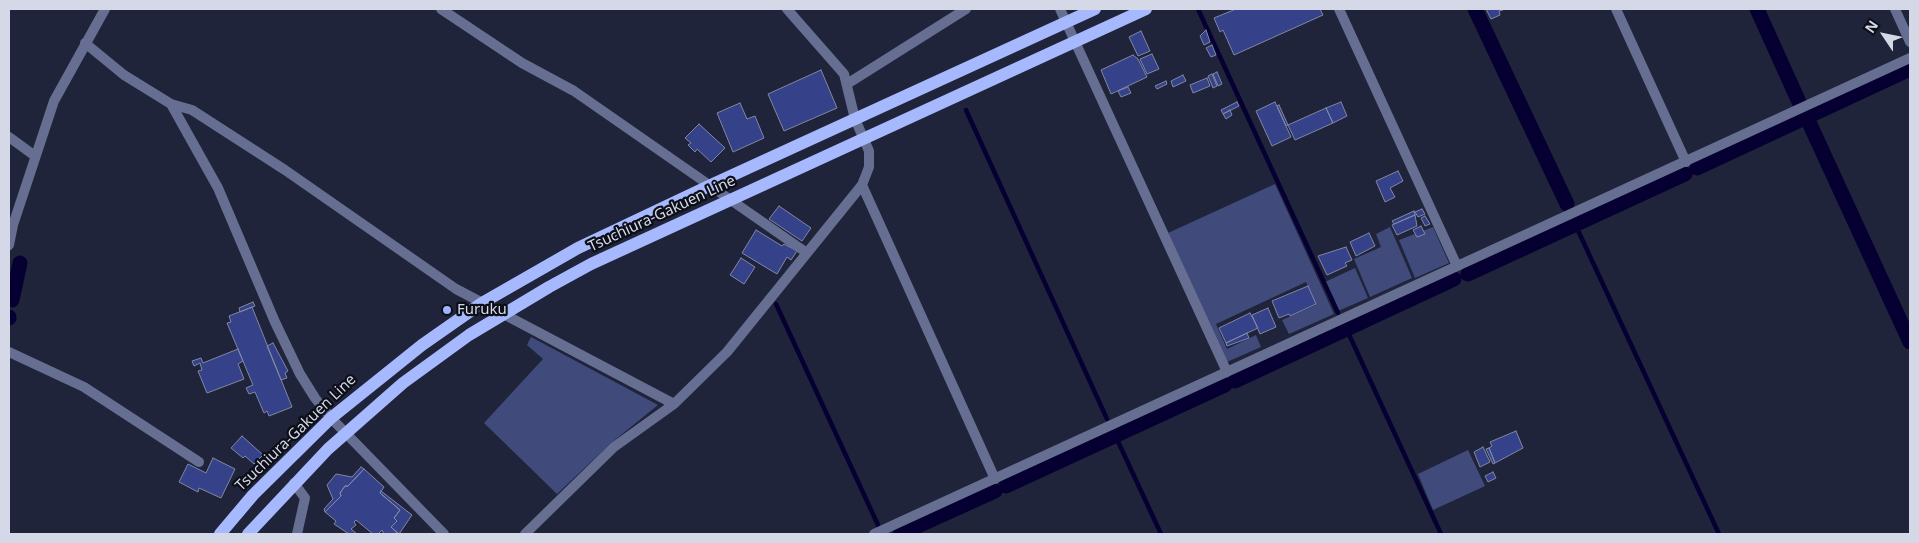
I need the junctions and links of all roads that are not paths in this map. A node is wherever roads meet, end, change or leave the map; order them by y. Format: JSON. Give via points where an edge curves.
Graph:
{"nodes":[{"id":1,"x":106,"y":9,"type":"edge"},
{"id":2,"x":441,"y":9,"type":"edge"},
{"id":3,"x":787,"y":9,"type":"edge"},
{"id":4,"x":966,"y":9,"type":"edge"},
{"id":5,"x":1060,"y":9,"type":"edge"},
{"id":6,"x":1095,"y":9,"type":"edge"},
{"id":7,"x":1146,"y":9,"type":"edge"},
{"id":8,"x":1339,"y":9,"type":"edge"},
{"id":9,"x":1616,"y":9,"type":"edge"},
{"id":10,"x":1895,"y":9,"type":"edge"},
{"id":11,"x":1066,"y":22,"type":"junction"},
{"id":12,"x":1074,"y":42,"type":"junction"},
{"id":13,"x":1910,"y":42,"type":"edge"},
{"id":14,"x":85,"y":43,"type":"junction"},
{"id":15,"x":1910,"y":58,"type":"edge"},
{"id":16,"x":847,"y":84,"type":"junction"},
{"id":17,"x":171,"y":104,"type":"junction"},
{"id":18,"x":855,"y":119,"type":"junction"},
{"id":19,"x":9,"y":137,"type":"edge"},
{"id":20,"x":864,"y":138,"type":"junction"},
{"id":21,"x":35,"y":156,"type":"junction"},
{"id":22,"x":1686,"y":162,"type":"junction"},
{"id":23,"x":711,"y":185,"type":"junction"},
{"id":24,"x":862,"y":185,"type":"junction"},
{"id":25,"x":730,"y":200,"type":"junction"},
{"id":26,"x":9,"y":245,"type":"edge"},
{"id":27,"x":806,"y":253,"type":"junction"},
{"id":28,"x":1457,"y":266,"type":"junction"},
{"id":29,"x":482,"y":303,"type":"junction"},
{"id":30,"x":504,"y":314,"type":"junction"},
{"id":31,"x":9,"y":352,"type":"edge"},
{"id":32,"x":1227,"y":372,"type":"junction"},
{"id":33,"x":674,"y":404,"type":"junction"},
{"id":34,"x":331,"y":418,"type":"junction"},
{"id":35,"x":345,"y":433,"type":"junction"},
{"id":36,"x":199,"y":462,"type":"dead end"},
{"id":37,"x":995,"y":479,"type":"junction"},
{"id":38,"x":294,"y":484,"type":"junction"},
{"id":39,"x":220,"y":534,"type":"edge"},
{"id":40,"x":248,"y":534,"type":"edge"},
{"id":41,"x":297,"y":534,"type":"edge"},
{"id":42,"x":444,"y":534,"type":"edge"},
{"id":43,"x":525,"y":534,"type":"edge"},
{"id":44,"x":874,"y":534,"type":"edge"}],
"edges":[{"from":1,"to":14,"type":"street"},
{"from":2,"to":23,"type":"street","via":[[522,64],[574,92]]},
{"from":3,"to":16,"type":"street","via":[[844,74]]},
{"from":4,"to":16,"type":"street"},
{"from":5,"to":11,"type":"street"},
{"from":6,"to":11,"type":"main road","name":"Tsuchiura-Gakuen Line"},
{"from":7,"to":12,"type":"main road","name":"Tsuchiura-Gakuen Line"},
{"from":8,"to":28,"type":"street"},
{"from":9,"to":22,"type":"street"},
{"from":10,"to":13,"type":"street"},
{"from":11,"to":12,"type":"street"},
{"from":11,"to":18,"type":"main road","name":"Tsuchiura-Gakuen Line"},
{"from":12,"to":20,"type":"main road","name":"Tsuchiura-Gakuen Line"},
{"from":12,"to":32,"type":"street"},
{"from":14,"to":17,"type":"street","via":[[124,76]]},
{"from":14,"to":21,"type":"street","via":[[54,102]]},
{"from":15,"to":22,"type":"street"},
{"from":16,"to":18,"type":"street"},
{"from":17,"to":29,"type":"street","via":[[192,110]]},
{"from":17,"to":34,"type":"street","via":[[218,188],[300,374]]},
{"from":18,"to":20,"type":"street"},
{"from":18,"to":23,"type":"main road","name":"Tsuchiura-Gakuen Line"},
{"from":19,"to":21,"type":"street"},
{"from":20,"to":24,"type":"street","via":[[869,151],[869,167]]},
{"from":20,"to":25,"type":"main road","name":"Tsuchiura-Gakuen Line"},
{"from":21,"to":26,"type":"street"},
{"from":22,"to":28,"type":"street"},
{"from":23,"to":25,"type":"street"},
{"from":23,"to":29,"type":"main road","name":"Tsuchiura-Gakuen Line","via":[[578,248]]},
{"from":24,"to":27,"type":"street"},
{"from":24,"to":37,"type":"street"},
{"from":25,"to":27,"type":"street"},
{"from":25,"to":30,"type":"main road","name":"Tsuchiura-Gakuen Line","via":[[592,264]]},
{"from":27,"to":33,"type":"street","via":[[727,352]]},
{"from":28,"to":32,"type":"street"},
{"from":29,"to":30,"type":"street"},
{"from":29,"to":34,"type":"main road","name":"Tsuchiura-Gakuen Line","via":[[422,345]]},
{"from":30,"to":33,"type":"street"},
{"from":30,"to":35,"type":"main road","name":"Tsuchiura-Gakuen Line","via":[[435,358]]},
{"from":31,"to":36,"type":"street","via":[[84,387]]},
{"from":32,"to":37,"type":"street"},
{"from":33,"to":43,"type":"street","via":[[614,447]]},
{"from":34,"to":35,"type":"street"},
{"from":34,"to":39,"type":"main road","name":"Tsuchiura-Gakuen Line","via":[[253,495]]},
{"from":35,"to":38,"type":"main road","name":"Tsuchiura-Gakuen Line"},
{"from":35,"to":42,"type":"street"},
{"from":37,"to":44,"type":"street"},
{"from":38,"to":40,"type":"main road","name":"Tsuchiura-Gakuen Line"},
{"from":38,"to":41,"type":"street","via":[[305,498]]}]}
